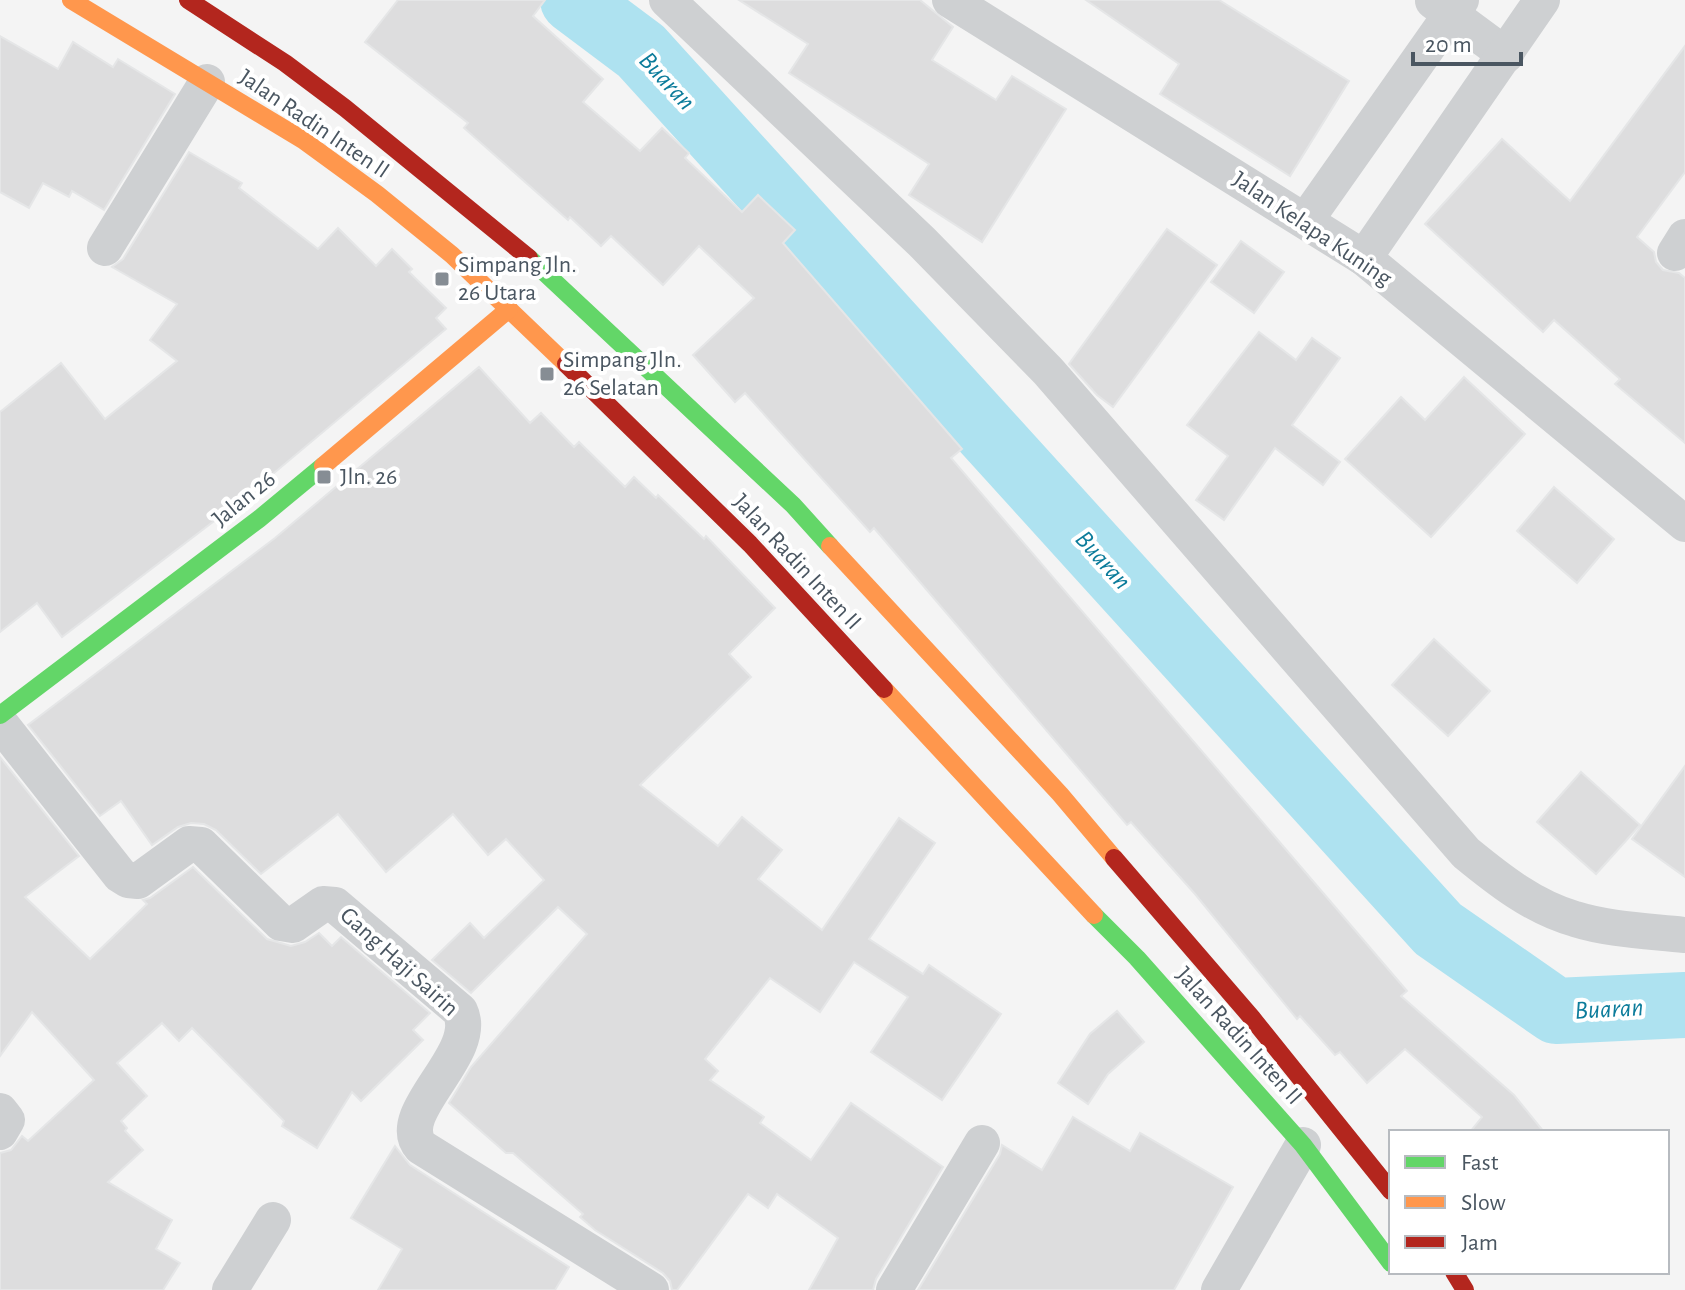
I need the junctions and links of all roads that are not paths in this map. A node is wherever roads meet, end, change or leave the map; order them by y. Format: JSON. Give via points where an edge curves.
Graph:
{"nodes":[{"id":1,"x":71,"y":0,"type":"edge"},
{"id":2,"x":188,"y":0,"type":"edge"},
{"id":3,"x":667,"y":0,"type":"edge"},
{"id":4,"x":950,"y":0,"type":"edge"},
{"id":5,"x":1542,"y":0,"type":"edge"},
{"id":6,"x":1448,"y":5,"type":"edge"},
{"id":7,"x":1506,"y":55,"type":"junction"},
{"id":8,"x":207,"y":82,"type":"junction"},
{"id":9,"x":1306,"y":220,"type":"junction"},
{"id":10,"x":105,"y":248,"type":"dead end"},
{"id":11,"x":1364,"y":258,"type":"junction"},
{"id":12,"x":509,"y":309,"type":"junction"},
{"id":13,"x":1685,"y":524,"type":"edge"},
{"id":14,"x":0,"y":715,"type":"edge"},
{"id":15,"x":0,"y":723,"type":"edge"},
{"id":16,"x":1685,"y":935,"type":"edge"},
{"id":17,"x":0,"y":1111,"type":"edge"},
{"id":18,"x":0,"y":1132,"type":"edge"},
{"id":19,"x":982,"y":1143,"type":"dead end"},
{"id":20,"x":1303,"y":1145,"type":"junction"},
{"id":21,"x":1389,"y":1189,"type":"edge"},
{"id":22,"x":273,"y":1220,"type":"dead end"},
{"id":23,"x":1389,"y":1260,"type":"edge"},
{"id":24,"x":230,"y":1290,"type":"edge"},
{"id":25,"x":651,"y":1290,"type":"edge"},
{"id":26,"x":894,"y":1290,"type":"edge"},
{"id":27,"x":1219,"y":1290,"type":"edge"}],
"edges":[{"from":1,"to":8,"type":"main road","name":"Jalan Radin Inten II"},
{"from":2,"to":21,"type":"main road","name":"Jalan Radin Inten II","via":[[345,108],[549,275],[787,510],[1060,794]]},
{"from":3,"to":16,"type":"street","via":[[922,242],[1048,371],[1466,853],[1502,882],[1575,919]]},
{"from":4,"to":9,"type":"street","name":"Jalan Kelapa Kuning"},
{"from":5,"to":7,"type":"street"},
{"from":6,"to":7,"type":"street"},
{"from":6,"to":9,"type":"street"},
{"from":7,"to":11,"type":"street"},
{"from":8,"to":10,"type":"street"},
{"from":8,"to":12,"type":"main road","name":"Jalan Radin Inten II","via":[[303,140],[377,194]]},
{"from":9,"to":11,"type":"street","name":"Jalan Kelapa Kuning"},
{"from":11,"to":13,"type":"street","name":"Jalan Kelapa Kuning"},
{"from":12,"to":14,"type":"main road","name":"Jalan 26","via":[[259,519]]},
{"from":12,"to":20,"type":"main road","name":"Jalan Radin Inten II","via":[[755,539]]},
{"from":15,"to":25,"type":"street","name":"Gang Haji Sairin","via":[[120,875],[138,881],[189,844],[201,845],[281,923],[293,925],[323,904],[335,905],[460,1011],[461,1042],[420,1111],[413,1129],[416,1141]]},
{"from":17,"to":18,"type":"street","via":[[7,1120]]},
{"from":19,"to":26,"type":"street"},
{"from":20,"to":23,"type":"main road","name":"Jalan Radin Inten II"},
{"from":20,"to":27,"type":"street"},
{"from":22,"to":24,"type":"street"}]}
